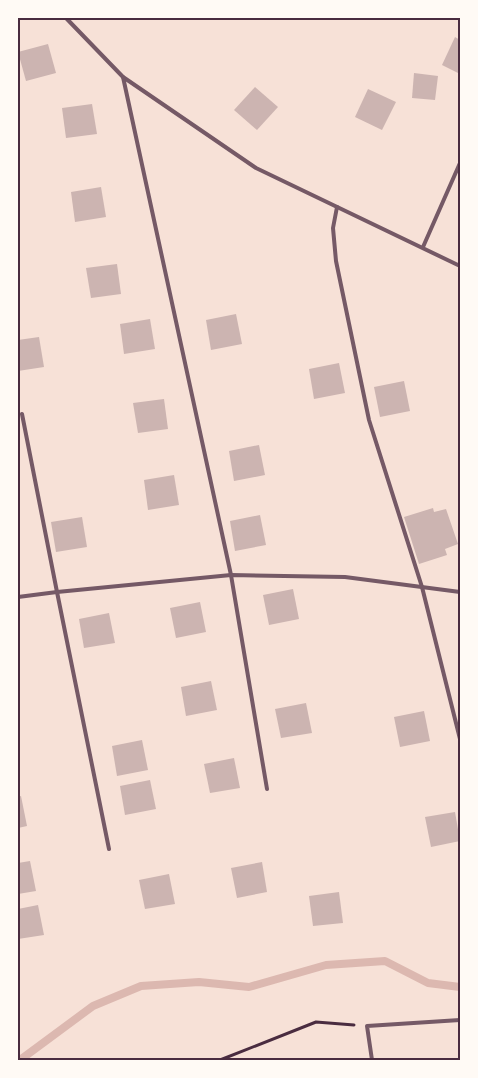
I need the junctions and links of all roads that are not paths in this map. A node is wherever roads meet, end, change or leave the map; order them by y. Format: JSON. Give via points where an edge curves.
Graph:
{"nodes":[{"id":1,"x":66,"y":18,"type":"edge"},
{"id":2,"x":123,"y":77,"type":"junction"},
{"id":3,"x":460,"y":163,"type":"edge"},
{"id":4,"x":337,"y":207,"type":"junction"},
{"id":5,"x":422,"y":247,"type":"junction"},
{"id":6,"x":460,"y":266,"type":"edge"},
{"id":7,"x":22,"y":414,"type":"dead end"},
{"id":8,"x":230,"y":575,"type":"junction"},
{"id":9,"x":422,"y":587,"type":"junction"},
{"id":10,"x":57,"y":592,"type":"junction"},
{"id":11,"x":460,"y":592,"type":"edge"},
{"id":12,"x":18,"y":598,"type":"edge"},
{"id":13,"x":460,"y":739,"type":"edge"},
{"id":14,"x":267,"y":789,"type":"dead end"},
{"id":15,"x":109,"y":849,"type":"dead end"},
{"id":16,"x":460,"y":1020,"type":"edge"},
{"id":17,"x":372,"y":1060,"type":"edge"}],
"edges":[{"from":1,"to":2,"type":"lane"},
{"from":2,"to":4,"type":"lane","via":[[256,168]]},
{"from":2,"to":8,"type":"lane"},
{"from":3,"to":5,"type":"lane"},
{"from":4,"to":5,"type":"lane"},
{"from":4,"to":9,"type":"lane","via":[[333,228],[336,261],[369,420]]},
{"from":5,"to":6,"type":"lane"},
{"from":7,"to":10,"type":"lane"},
{"from":8,"to":9,"type":"lane","via":[[345,577]]},
{"from":8,"to":10,"type":"lane"},
{"from":8,"to":14,"type":"lane"},
{"from":9,"to":11,"type":"lane"},
{"from":9,"to":13,"type":"lane"},
{"from":10,"to":12,"type":"lane"},
{"from":10,"to":15,"type":"lane"},
{"from":16,"to":17,"type":"lane","via":[[367,1026]]}]}
